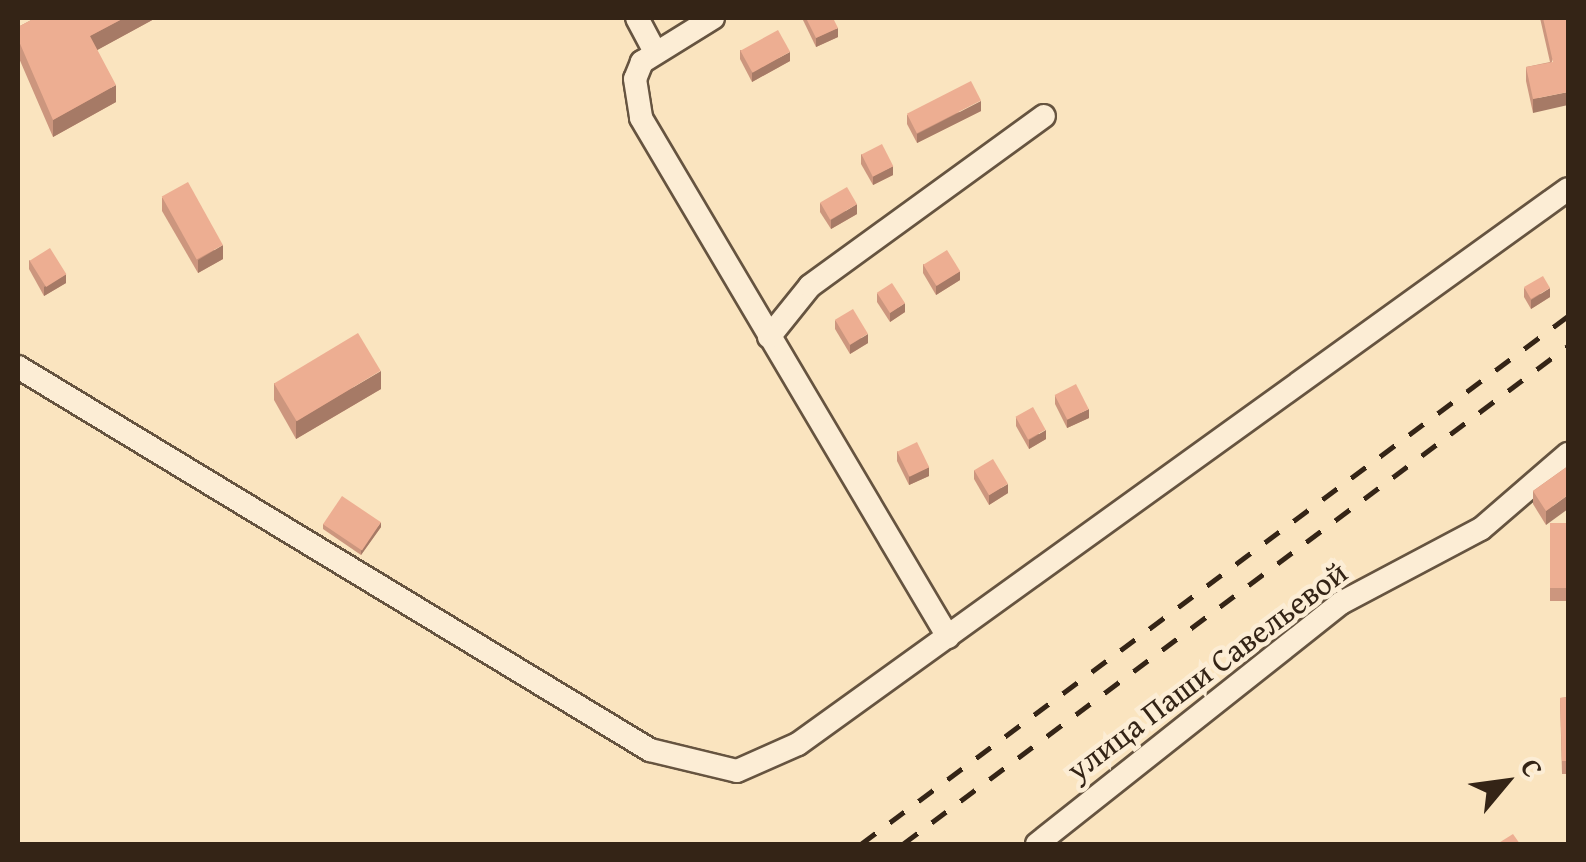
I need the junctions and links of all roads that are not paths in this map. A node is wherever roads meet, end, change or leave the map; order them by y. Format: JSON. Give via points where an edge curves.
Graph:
{"nodes":[{"id":1,"x":636,"y":18,"type":"edge"},
{"id":2,"x":713,"y":18,"type":"edge"},
{"id":3,"x":654,"y":50,"type":"junction"},
{"id":4,"x":1044,"y":116,"type":"dead end"},
{"id":5,"x":1568,"y":189,"type":"edge"},
{"id":6,"x":770,"y":337,"type":"junction"},
{"id":7,"x":18,"y":367,"type":"edge"},
{"id":8,"x":1568,"y":454,"type":"edge"},
{"id":9,"x":948,"y":637,"type":"junction"},
{"id":10,"x":1036,"y":844,"type":"edge"}],
"edges":[{"from":1,"to":3,"type":"street"},
{"from":2,"to":3,"type":"street"},
{"from":3,"to":6,"type":"street","via":[[635,78],[641,118]]},
{"from":4,"to":6,"type":"street","via":[[810,286]]},
{"from":5,"to":9,"type":"street"},
{"from":6,"to":9,"type":"street"},
{"from":7,"to":9,"type":"street","via":[[650,750],[690,766],[760,766]]},
{"from":8,"to":10,"type":"street","name":"улица Паши Савельевой","via":[[1481,528],[1341,602]]}]}
